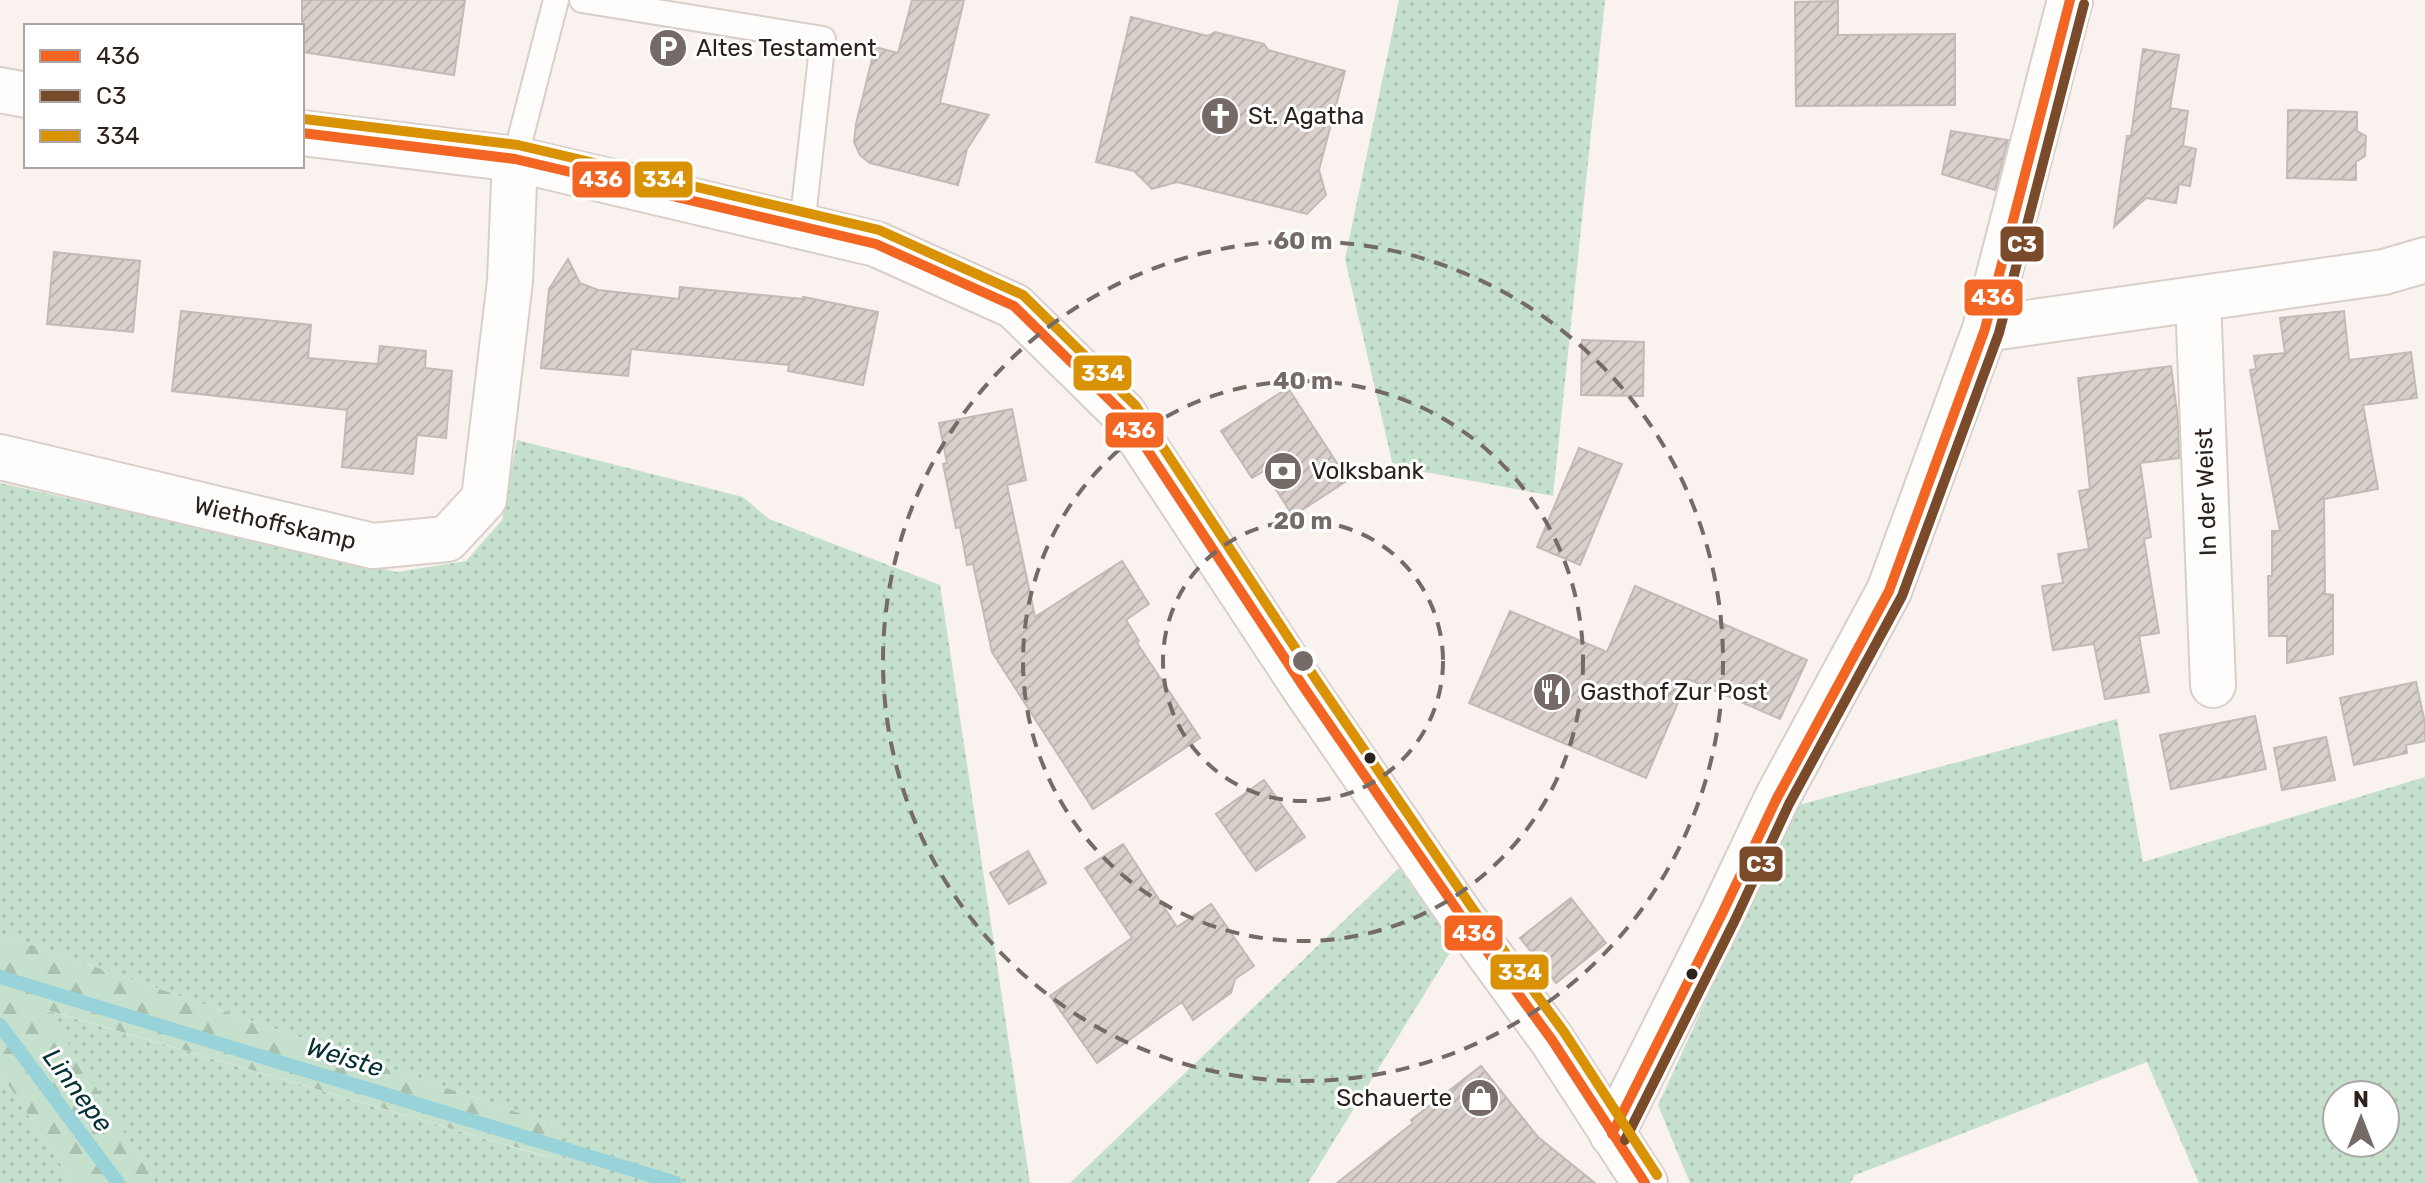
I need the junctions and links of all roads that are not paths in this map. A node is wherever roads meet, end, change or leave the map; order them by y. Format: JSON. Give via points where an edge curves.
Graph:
{"nodes":[{"id":1,"x":556,"y":0,"type":"edge"},
{"id":2,"x":582,"y":0,"type":"edge"},
{"id":3,"x":2070,"y":0,"type":"edge"},
{"id":4,"x":0,"y":90,"type":"edge"},
{"id":5,"x":24,"y":95,"type":"edge"},
{"id":6,"x":304,"y":133,"type":"edge"},
{"id":7,"x":515,"y":159,"type":"junction"},
{"id":8,"x":802,"y":226,"type":"junction"},
{"id":9,"x":2425,"y":260,"type":"edge"},
{"id":10,"x":2198,"y":300,"type":"junction"},
{"id":11,"x":1985,"y":329,"type":"junction"},
{"id":12,"x":0,"y":457,"type":"edge"},
{"id":13,"x":2213,"y":685,"type":"dead end"},
{"id":14,"x":1612,"y":1134,"type":"junction"},
{"id":15,"x":1645,"y":1183,"type":"edge"}],
"edges":[{"from":1,"to":7,"type":"lane"},
{"from":2,"to":8,"type":"lane","via":[[823,39]]},
{"from":3,"to":11,"type":"street"},
{"from":4,"to":5,"type":"street"},
{"from":6,"to":7,"type":"street"},
{"from":7,"to":8,"type":"street"},
{"from":7,"to":12,"type":"street","name":"Wiethoffskamp","via":[[510,281],[484,499],[447,539],[373,546]]},
{"from":8,"to":14,"type":"street","via":[[876,244],[1014,306],[1123,413],[1305,689]]},
{"from":9,"to":10,"type":"street","via":[[2384,272]]},
{"from":10,"to":11,"type":"street"},
{"from":10,"to":13,"type":"street","name":"In der Weist"},
{"from":11,"to":14,"type":"street","via":[[1889,591],[1777,798]]},
{"from":14,"to":15,"type":"street"}]}
